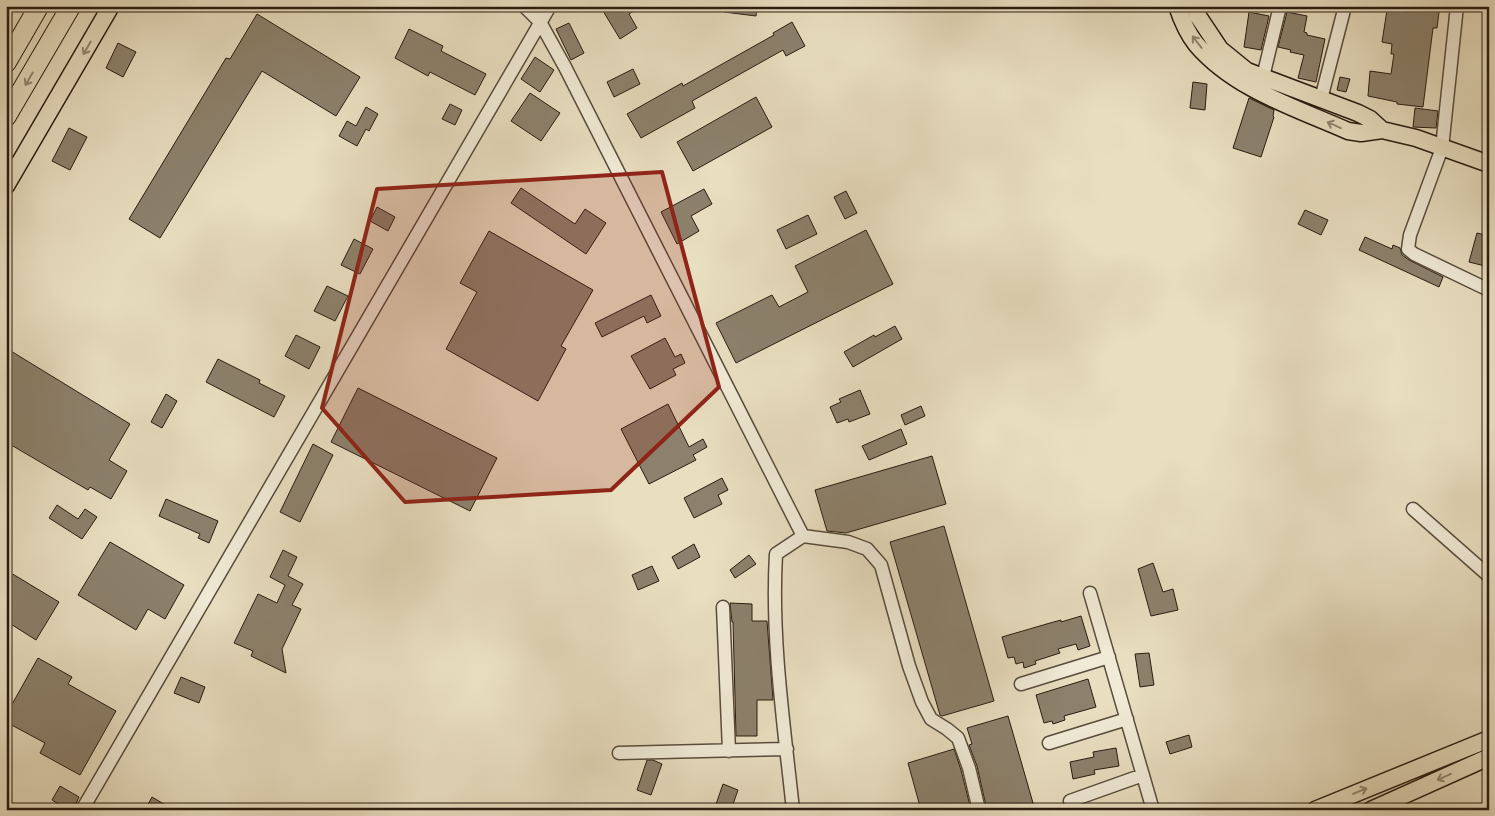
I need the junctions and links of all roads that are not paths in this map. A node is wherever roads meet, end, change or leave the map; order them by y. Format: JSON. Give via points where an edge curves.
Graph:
{"nodes":[{"id":1,"x":39,"y":6,"type":"edge"},
{"id":2,"x":71,"y":6,"type":"edge"},
{"id":3,"x":111,"y":6,"type":"edge"},
{"id":4,"x":524,"y":6,"type":"edge"},
{"id":5,"x":550,"y":6,"type":"edge"},
{"id":6,"x":1177,"y":6,"type":"edge"},
{"id":7,"x":1194,"y":6,"type":"edge"},
{"id":8,"x":1280,"y":6,"type":"edge"},
{"id":9,"x":1457,"y":6,"type":"edge"},
{"id":10,"x":1344,"y":10,"type":"dead end"},
{"id":11,"x":540,"y":22,"type":"junction"},
{"id":12,"x":6,"y":64,"type":"edge"},
{"id":13,"x":1263,"y":77,"type":"junction"},
{"id":14,"x":1321,"y":99,"type":"junction"},
{"id":15,"x":6,"y":117,"type":"edge"},
{"id":16,"x":1382,"y":130,"type":"junction"},
{"id":17,"x":1442,"y":148,"type":"junction"},
{"id":18,"x":1489,"y":164,"type":"edge"},
{"id":19,"x":6,"y":186,"type":"edge"},
{"id":20,"x":1489,"y":290,"type":"edge"},
{"id":21,"x":1413,"y":508,"type":"dead end"},
{"id":22,"x":803,"y":536,"type":"junction"},
{"id":23,"x":1489,"y":576,"type":"edge"},
{"id":24,"x":1090,"y":593,"type":"dead end"},
{"id":25,"x":723,"y":607,"type":"dead end"},
{"id":26,"x":1109,"y":657,"type":"junction"},
{"id":27,"x":1021,"y":684,"type":"dead end"},
{"id":28,"x":1127,"y":719,"type":"junction"},
{"id":29,"x":1489,"y":739,"type":"edge"},
{"id":30,"x":1049,"y":744,"type":"dead end"},
{"id":31,"x":787,"y":749,"type":"junction"},
{"id":32,"x":729,"y":751,"type":"junction"},
{"id":33,"x":619,"y":753,"type":"dead end"},
{"id":34,"x":1489,"y":757,"type":"edge"},
{"id":35,"x":1143,"y":775,"type":"junction"},
{"id":36,"x":1070,"y":801,"type":"dead end"},
{"id":37,"x":82,"y":810,"type":"edge"},
{"id":38,"x":793,"y":810,"type":"edge"},
{"id":39,"x":979,"y":810,"type":"edge"},
{"id":40,"x":1154,"y":810,"type":"edge"},
{"id":41,"x":1315,"y":810,"type":"edge"},
{"id":42,"x":1371,"y":810,"type":"edge"}],
"edges":[{"from":1,"to":12,"type":"highway"},
{"from":2,"to":15,"type":"highway","one_way":true},
{"from":3,"to":19,"type":"main road","one_way":true},
{"from":4,"to":11,"type":"street"},
{"from":5,"to":11,"type":"street"},
{"from":16,"to":6,"type":"main road","one_way":true,"via":[[1348,131],[1260,91],[1227,72],[1196,43]]},
{"from":7,"to":13,"type":"main road","via":[[1220,48],[1247,71]]},
{"from":8,"to":13,"type":"street"},
{"from":9,"to":17,"type":"street"},
{"from":10,"to":14,"type":"street"},
{"from":11,"to":22,"type":"street"},
{"from":11,"to":37,"type":"street"},
{"from":13,"to":14,"type":"main road"},
{"from":14,"to":16,"type":"main road","via":[[1358,113]]},
{"from":16,"to":17,"type":"main road"},
{"from":17,"to":18,"type":"main road"},
{"from":17,"to":20,"type":"street","via":[[1410,235],[1408,249]]},
{"from":21,"to":23,"type":"street"},
{"from":22,"to":31,"type":"street","via":[[776,554],[775,630]]},
{"from":22,"to":39,"type":"street","via":[[848,542],[867,549],[881,564],[908,666],[922,702],[931,719],[958,738]]},
{"from":24,"to":26,"type":"street"},
{"from":25,"to":32,"type":"street"},
{"from":26,"to":27,"type":"street"},
{"from":26,"to":28,"type":"street"},
{"from":28,"to":30,"type":"street"},
{"from":28,"to":35,"type":"street"},
{"from":41,"to":29,"type":"main road","one_way":true},
{"from":31,"to":32,"type":"street"},
{"from":31,"to":38,"type":"street"},
{"from":32,"to":33,"type":"street"},
{"from":34,"to":42,"type":"main road","one_way":true},
{"from":35,"to":36,"type":"street"},
{"from":35,"to":40,"type":"street"}]}
